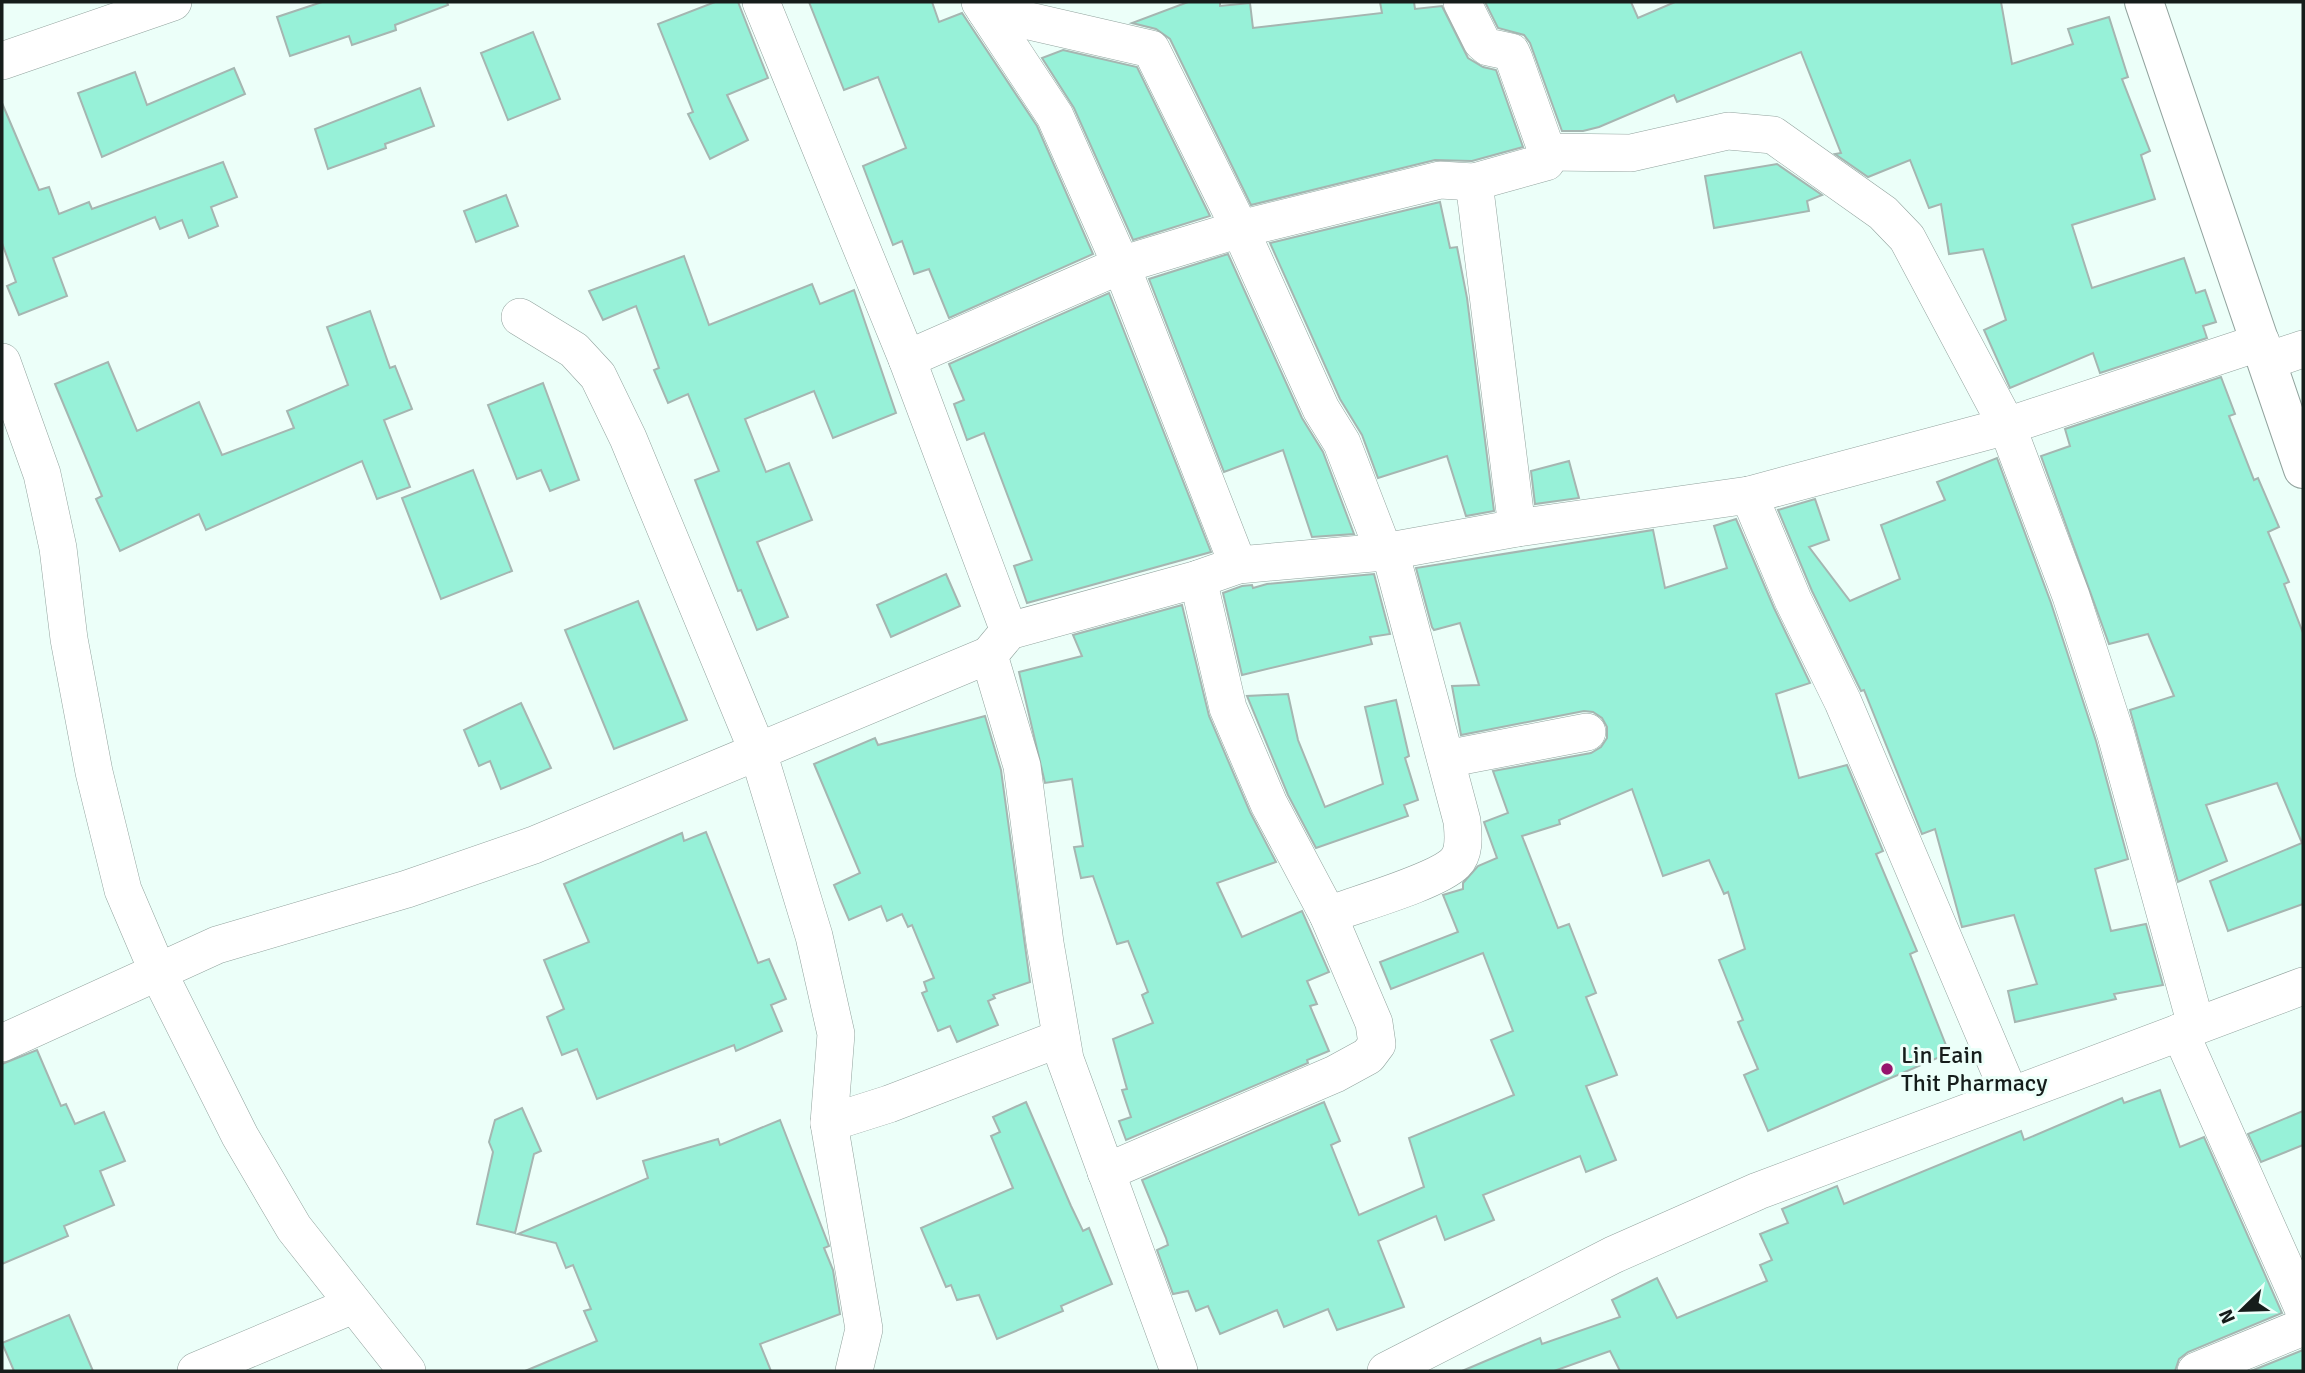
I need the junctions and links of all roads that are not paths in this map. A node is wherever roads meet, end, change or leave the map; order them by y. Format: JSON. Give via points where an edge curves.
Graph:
{"nodes":[{"id":1,"x":173,"y":2,"type":"edge"},
{"id":2,"x":761,"y":2,"type":"edge"},
{"id":3,"x":1462,"y":2,"type":"edge"},
{"id":4,"x":2144,"y":2,"type":"edge"},
{"id":5,"x":983,"y":6,"type":"edge"},
{"id":6,"x":2,"y":61,"type":"edge"},
{"id":7,"x":1547,"y":152,"type":"junction"},
{"id":8,"x":1474,"y":182,"type":"junction"},
{"id":9,"x":1240,"y":229,"type":"junction"},
{"id":10,"x":1121,"y":265,"type":"junction"},
{"id":11,"x":520,"y":317,"type":"dead end"},
{"id":12,"x":2303,"y":349,"type":"edge"},
{"id":13,"x":2264,"y":352,"type":"junction"},
{"id":14,"x":907,"y":359,"type":"junction"},
{"id":15,"x":2,"y":362,"type":"edge"},
{"id":16,"x":2007,"y":426,"type":"junction"},
{"id":17,"x":2303,"y":469,"type":"edge"},
{"id":18,"x":1749,"y":495,"type":"junction"},
{"id":19,"x":1517,"y":528,"type":"junction"},
{"id":20,"x":1387,"y":551,"type":"junction"},
{"id":21,"x":1238,"y":565,"type":"junction"},
{"id":22,"x":1198,"y":579,"type":"junction"},
{"id":23,"x":999,"y":643,"type":"junction"},
{"id":24,"x":1587,"y":732,"type":"dead end"},
{"id":25,"x":758,"y":752,"type":"junction"},
{"id":26,"x":1446,"y":759,"type":"junction"},
{"id":27,"x":1328,"y":915,"type":"junction"},
{"id":28,"x":158,"y":972,"type":"junction"},
{"id":29,"x":2303,"y":986,"type":"edge"},
{"id":30,"x":2188,"y":1029,"type":"junction"},
{"id":31,"x":1061,"y":1038,"type":"junction"},
{"id":32,"x":2,"y":1043,"type":"edge"},
{"id":33,"x":2010,"y":1095,"type":"junction"},
{"id":34,"x":829,"y":1123,"type":"junction"},
{"id":35,"x":1106,"y":1172,"type":"junction"},
{"id":36,"x":353,"y":1305,"type":"junction"},
{"id":37,"x":2303,"y":1308,"type":"edge"},
{"id":38,"x":2303,"y":1327,"type":"edge"},
{"id":39,"x":196,"y":1371,"type":"edge"},
{"id":40,"x":407,"y":1371,"type":"edge"},
{"id":41,"x":854,"y":1371,"type":"edge"},
{"id":42,"x":1179,"y":1371,"type":"edge"},
{"id":43,"x":1386,"y":1371,"type":"edge"},
{"id":44,"x":2196,"y":1371,"type":"edge"}],
"edges":[{"from":1,"to":6,"type":"street"},
{"from":2,"to":14,"type":"street"},
{"from":3,"to":7,"type":"street","via":[[1482,42],[1511,52]]},
{"from":4,"to":13,"type":"street"},
{"from":5,"to":9,"type":"street","via":[[1151,49]]},
{"from":5,"to":10,"type":"street","via":[[1055,116]]},
{"from":7,"to":8,"type":"street","via":[[1546,162]]},
{"from":7,"to":16,"type":"street","via":[[1631,153],[1728,131],[1773,135],[1883,214],[1907,238]]},
{"from":8,"to":9,"type":"street","via":[[1440,180]]},
{"from":8,"to":19,"type":"street"},
{"from":9,"to":10,"type":"street"},
{"from":9,"to":20,"type":"street","via":[[1321,409],[1342,443]]},
{"from":10,"to":14,"type":"street"},
{"from":10,"to":21,"type":"street"},
{"from":11,"to":25,"type":"street","via":[[574,350],[597,376],[628,439]]},
{"from":12,"to":13,"type":"street"},
{"from":13,"to":16,"type":"street"},
{"from":13,"to":17,"type":"street"},
{"from":14,"to":23,"type":"street"},
{"from":15,"to":28,"type":"street","via":[[42,474],[92,758],[123,890]]},
{"from":16,"to":18,"type":"street"},
{"from":16,"to":30,"type":"street","via":[[2071,596],[2116,735]]},
{"from":18,"to":19,"type":"street"},
{"from":18,"to":33,"type":"street","via":[[1843,702]]},
{"from":19,"to":20,"type":"street"},
{"from":20,"to":21,"type":"street"},
{"from":20,"to":26,"type":"street"},
{"from":21,"to":22,"type":"street"},
{"from":22,"to":23,"type":"street"},
{"from":22,"to":27,"type":"street","via":[[1228,708],[1269,804]]},
{"from":23,"to":25,"type":"street"},
{"from":23,"to":31,"type":"street","via":[[1022,766]]},
{"from":24,"to":26,"type":"street"},
{"from":25,"to":28,"type":"street","via":[[534,845],[407,889],[217,945]]},
{"from":25,"to":34,"type":"street","via":[[814,936],[836,1034]]},
{"from":26,"to":27,"type":"street","via":[[1462,821],[1462,851],[1454,863],[1432,876]]},
{"from":27,"to":35,"type":"street","via":[[1374,1023],[1377,1044],[1368,1056]]},
{"from":28,"to":32,"type":"street"},
{"from":28,"to":36,"type":"street","via":[[240,1136],[294,1228]]},
{"from":29,"to":30,"type":"street"},
{"from":30,"to":33,"type":"street"},
{"from":30,"to":37,"type":"street"},
{"from":31,"to":34,"type":"street"},
{"from":31,"to":35,"type":"street"},
{"from":33,"to":43,"type":"street","via":[[1758,1191],[1614,1255]]},
{"from":34,"to":41,"type":"street","via":[[864,1329]]},
{"from":35,"to":42,"type":"street"},
{"from":36,"to":39,"type":"street"},
{"from":36,"to":40,"type":"street"},
{"from":38,"to":44,"type":"street"}]}
